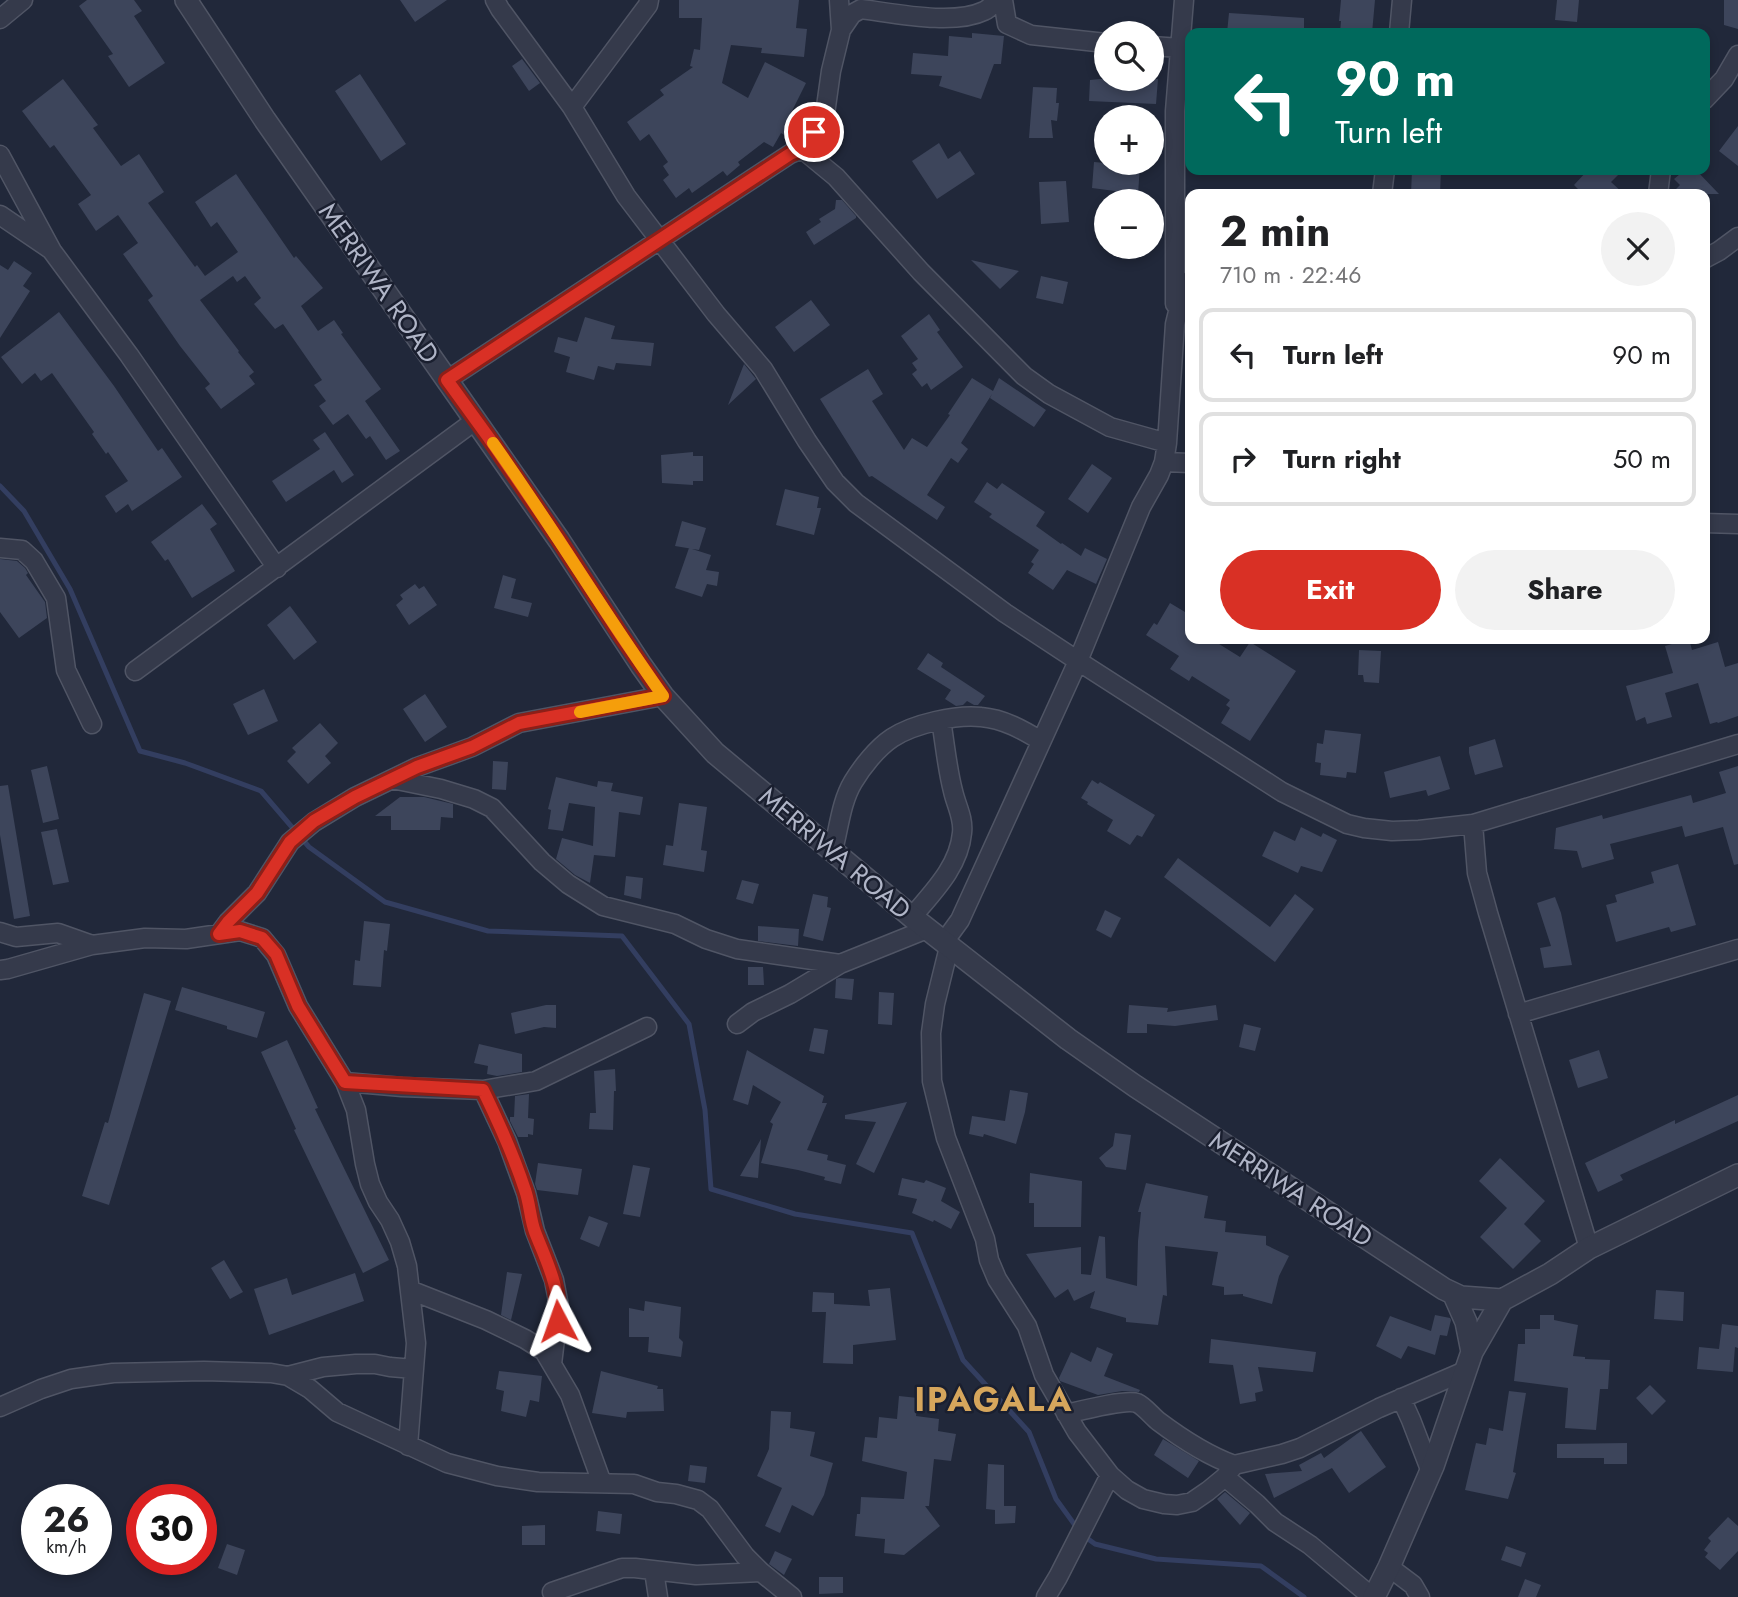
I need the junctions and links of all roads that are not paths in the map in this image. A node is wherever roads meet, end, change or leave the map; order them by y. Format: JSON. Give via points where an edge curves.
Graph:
{"nodes":[{"id":1,"x":23,"y":0,"type":"edge"},
{"id":2,"x":186,"y":0,"type":"edge"},
{"id":3,"x":495,"y":0,"type":"edge"},
{"id":4,"x":649,"y":0,"type":"edge"},
{"id":5,"x":839,"y":0,"type":"edge"},
{"id":6,"x":996,"y":0,"type":"edge"},
{"id":7,"x":1003,"y":0,"type":"edge"},
{"id":8,"x":1184,"y":0,"type":"edge"},
{"id":9,"x":1402,"y":0,"type":"edge"},
{"id":10,"x":0,"y":19,"type":"edge"},
{"id":11,"x":1399,"y":28,"type":"edge"},
{"id":12,"x":841,"y":30,"type":"junction"},
{"id":13,"x":1094,"y":42,"type":"edge"},
{"id":14,"x":1164,"y":47,"type":"edge"},
{"id":15,"x":1180,"y":48,"type":"junction"},
{"id":16,"x":1738,"y":55,"type":"edge"},
{"id":17,"x":1710,"y":94,"type":"edge"},
{"id":18,"x":572,"y":107,"type":"junction"},
{"id":19,"x":802,"y":149,"type":"junction"},
{"id":20,"x":0,"y":155,"type":"edge"},
{"id":21,"x":0,"y":215,"type":"edge"},
{"id":22,"x":1738,"y":237,"type":"edge"},
{"id":23,"x":660,"y":241,"type":"junction"},
{"id":24,"x":52,"y":251,"type":"junction"},
{"id":25,"x":1710,"y":256,"type":"edge"},
{"id":26,"x":1185,"y":289,"type":"edge"},
{"id":27,"x":1175,"y":324,"type":"junction"},
{"id":28,"x":447,"y":380,"type":"junction"},
{"id":29,"x":476,"y":420,"type":"junction"},
{"id":30,"x":1167,"y":443,"type":"junction"},
{"id":31,"x":1164,"y":462,"type":"junction"},
{"id":32,"x":1185,"y":463,"type":"edge"},
{"id":33,"x":1710,"y":523,"type":"edge"},
{"id":34,"x":1738,"y":524,"type":"edge"},
{"id":35,"x":0,"y":548,"type":"edge"},
{"id":36,"x":277,"y":568,"type":"junction"},
{"id":37,"x":1078,"y":662,"type":"junction"},
{"id":38,"x":135,"y":671,"type":"dead end"},
{"id":39,"x":663,"y":696,"type":"junction"},
{"id":40,"x":941,"y":720,"type":"junction"},
{"id":41,"x":92,"y":724,"type":"dead end"},
{"id":42,"x":1041,"y":741,"type":"junction"},
{"id":43,"x":1738,"y":744,"type":"edge"},
{"id":44,"x":393,"y":779,"type":"junction"},
{"id":45,"x":1474,"y":824,"type":"junction"},
{"id":46,"x":833,"y":850,"type":"junction"},
{"id":47,"x":0,"y":932,"type":"edge"},
{"id":48,"x":219,"y":934,"type":"junction"},
{"id":49,"x":933,"y":934,"type":"junction"},
{"id":50,"x":92,"y":945,"type":"junction"},
{"id":51,"x":1738,"y":949,"type":"edge"},
{"id":52,"x":840,"y":964,"type":"junction"},
{"id":53,"x":0,"y":970,"type":"edge"},
{"id":54,"x":1518,"y":1014,"type":"junction"},
{"id":55,"x":737,"y":1024,"type":"dead end"},
{"id":56,"x":647,"y":1027,"type":"dead end"},
{"id":57,"x":345,"y":1082,"type":"junction"},
{"id":58,"x":483,"y":1090,"type":"junction"},
{"id":59,"x":1738,"y":1175,"type":"edge"},
{"id":60,"x":1589,"y":1248,"type":"junction"},
{"id":61,"x":410,"y":1290,"type":"junction"},
{"id":62,"x":1454,"y":1295,"type":"junction"},
{"id":63,"x":1502,"y":1300,"type":"junction"},
{"id":64,"x":1469,"y":1362,"type":"junction"},
{"id":65,"x":552,"y":1364,"type":"junction"},
{"id":66,"x":414,"y":1368,"type":"junction"},
{"id":67,"x":288,"y":1376,"type":"junction"},
{"id":68,"x":1401,"y":1398,"type":"junction"},
{"id":69,"x":0,"y":1407,"type":"edge"},
{"id":70,"x":1066,"y":1413,"type":"junction"},
{"id":71,"x":408,"y":1446,"type":"junction"},
{"id":72,"x":1230,"y":1471,"type":"junction"},
{"id":73,"x":1431,"y":1472,"type":"junction"},
{"id":74,"x":1110,"y":1475,"type":"junction"},
{"id":75,"x":602,"y":1483,"type":"junction"},
{"id":76,"x":1389,"y":1567,"type":"junction"},
{"id":77,"x":654,"y":1571,"type":"junction"},
{"id":78,"x":761,"y":1572,"type":"junction"},
{"id":79,"x":552,"y":1592,"type":"dead end"},
{"id":80,"x":658,"y":1597,"type":"edge"},
{"id":81,"x":792,"y":1597,"type":"edge"},
{"id":82,"x":1046,"y":1597,"type":"edge"},
{"id":83,"x":1373,"y":1597,"type":"edge"},
{"id":84,"x":1420,"y":1597,"type":"edge"}],
"edges":[{"from":1,"to":10,"type":"street"},
{"from":2,"to":28,"type":"street","name":"MERRIWA ROAD"},
{"from":3,"to":18,"type":"street"},
{"from":4,"to":18,"type":"street"},
{"from":5,"to":12,"type":"street"},
{"from":6,"to":12,"type":"street","via":[[985,10],[960,18],[861,9]]},
{"from":7,"to":13,"type":"street","via":[[1007,24],[1031,35]]},
{"from":8,"to":15,"type":"street"},
{"from":9,"to":11,"type":"street"},
{"from":12,"to":19,"type":"street","via":[[825,114]]},
{"from":14,"to":15,"type":"street"},
{"from":15,"to":27,"type":"street","via":[[1175,111]]},
{"from":16,"to":17,"type":"street"},
{"from":18,"to":23,"type":"street","via":[[626,196]]},
{"from":19,"to":23,"type":"street"},
{"from":19,"to":30,"type":"street","via":[[836,177],[1024,376],[1110,427]]},
{"from":20,"to":24,"type":"street"},
{"from":21,"to":24,"type":"street"},
{"from":22,"to":25,"type":"street"},
{"from":23,"to":28,"type":"street"},
{"from":23,"to":37,"type":"street","via":[[762,369],[835,482],[866,510]]},
{"from":24,"to":36,"type":"street"},
{"from":26,"to":27,"type":"street"},
{"from":27,"to":30,"type":"street"},
{"from":28,"to":29,"type":"street","name":"MERRIWA ROAD"},
{"from":29,"to":36,"type":"street"},
{"from":29,"to":39,"type":"street","name":"MERRIWA ROAD"},
{"from":30,"to":31,"type":"street"},
{"from":31,"to":32,"type":"street"},
{"from":31,"to":37,"type":"street"},
{"from":33,"to":34,"type":"street"},
{"from":35,"to":41,"type":"street","via":[[28,555],[56,598],[66,670]]},
{"from":36,"to":38,"type":"street"},
{"from":37,"to":42,"type":"street"},
{"from":37,"to":45,"type":"street","via":[[1282,792],[1348,824],[1392,831]]},
{"from":39,"to":44,"type":"street","via":[[519,723]]},
{"from":39,"to":46,"type":"street","name":"MERRIWA ROAD","via":[[715,753]]},
{"from":40,"to":42,"type":"street","via":[[982,717],[1006,722]]},
{"from":40,"to":46,"type":"street","via":[[894,737],[868,763],[846,797]]},
{"from":40,"to":49,"type":"street","via":[[962,833],[953,863],[937,887]]},
{"from":42,"to":49,"type":"street","via":[[960,920]]},
{"from":43,"to":45,"type":"street"},
{"from":44,"to":48,"type":"street","via":[[314,821],[290,842],[257,893]]},
{"from":44,"to":52,"type":"street","via":[[442,789],[492,808],[542,862],[603,906],[675,924],[737,949]]},
{"from":45,"to":54,"type":"street","via":[[1477,873]]},
{"from":46,"to":49,"type":"street","name":"MERRIWA ROAD"},
{"from":47,"to":50,"type":"street","via":[[16,937],[58,933]]},
{"from":48,"to":50,"type":"street"},
{"from":48,"to":57,"type":"street","via":[[240,931],[262,938],[276,954],[298,1006]]},
{"from":49,"to":52,"type":"street"},
{"from":49,"to":62,"type":"street","name":"MERRIWA ROAD","via":[[1135,1086]]},
{"from":49,"to":70,"type":"street","via":[[932,1081],[940,1120],[989,1261],[1027,1326],[1044,1375]]},
{"from":50,"to":53,"type":"street"},
{"from":51,"to":54,"type":"street"},
{"from":52,"to":55,"type":"street"},
{"from":54,"to":60,"type":"street"},
{"from":56,"to":58,"type":"street","via":[[536,1081]]},
{"from":57,"to":58,"type":"street"},
{"from":57,"to":61,"type":"street","via":[[356,1110],[370,1184],[400,1242]]},
{"from":58,"to":65,"type":"street","via":[[527,1193],[535,1231],[554,1280],[559,1306]]},
{"from":59,"to":60,"type":"street"},
{"from":60,"to":63,"type":"street"},
{"from":61,"to":65,"type":"street","via":[[525,1339],[542,1349]]},
{"from":61,"to":66,"type":"street"},
{"from":62,"to":63,"type":"street","name":"MERRIWA ROAD"},
{"from":62,"to":64,"type":"street","via":[[1466,1322]]},
{"from":63,"to":64,"type":"street"},
{"from":64,"to":68,"type":"street"},
{"from":64,"to":73,"type":"street"},
{"from":65,"to":75,"type":"street","via":[[570,1395]]},
{"from":66,"to":67,"type":"street","via":[[356,1364]]},
{"from":66,"to":71,"type":"street"},
{"from":67,"to":69,"type":"street","via":[[204,1371],[113,1373],[71,1379]]},
{"from":67,"to":71,"type":"street","via":[[337,1412]]},
{"from":68,"to":72,"type":"street","via":[[1300,1448]]},
{"from":68,"to":73,"type":"street"},
{"from":70,"to":72,"type":"street","via":[[1137,1403]]},
{"from":70,"to":74,"type":"street"},
{"from":71,"to":75,"type":"street","via":[[447,1463],[496,1476]]},
{"from":72,"to":74,"type":"street","via":[[1198,1499],[1177,1505],[1143,1499]]},
{"from":72,"to":83,"type":"street","via":[[1275,1522]]},
{"from":73,"to":76,"type":"street"},
{"from":74,"to":82,"type":"street"},
{"from":75,"to":78,"type":"street","via":[[634,1484],[702,1502]]},
{"from":76,"to":83,"type":"street"},
{"from":76,"to":84,"type":"street","via":[[1413,1585]]},
{"from":77,"to":78,"type":"street","via":[[695,1575]]},
{"from":77,"to":79,"type":"street","via":[[622,1569]]},
{"from":77,"to":80,"type":"street"},
{"from":78,"to":81,"type":"street"}]}
